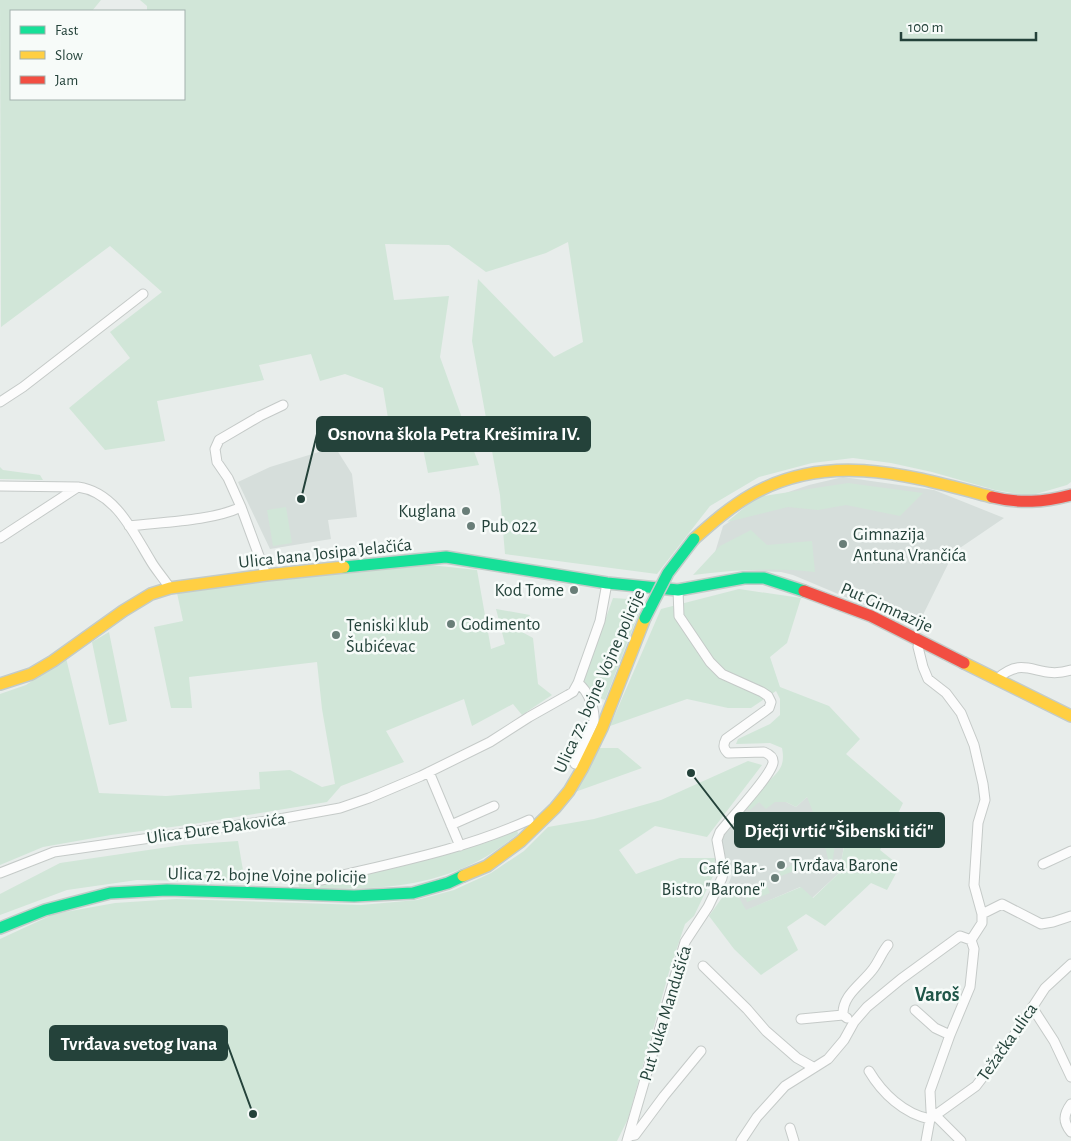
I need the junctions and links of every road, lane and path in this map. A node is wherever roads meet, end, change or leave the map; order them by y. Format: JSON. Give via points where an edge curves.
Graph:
{"nodes":[{"id":1,"x":143,"y":294,"type":"dead end"},
{"id":2,"x":0,"y":402,"type":"edge"},
{"id":3,"x":283,"y":405,"type":"dead end"},
{"id":4,"x":0,"y":486,"type":"edge"},
{"id":5,"x":78,"y":487,"type":"junction"},
{"id":6,"x":1071,"y":495,"type":"edge"},
{"id":7,"x":241,"y":507,"type":"junction"},
{"id":8,"x":129,"y":526,"type":"junction"},
{"id":9,"x":0,"y":538,"type":"edge"},
{"id":10,"x":266,"y":575,"type":"junction"},
{"id":11,"x":607,"y":583,"type":"junction"},
{"id":12,"x":170,"y":588,"type":"junction"},
{"id":13,"x":678,"y":590,"type":"junction"},
{"id":14,"x":920,"y":641,"type":"junction"},
{"id":15,"x":1071,"y":670,"type":"edge"},
{"id":16,"x":997,"y":680,"type":"junction"},
{"id":17,"x":578,"y":683,"type":"junction"},
{"id":18,"x":0,"y":684,"type":"edge"},
{"id":19,"x":1071,"y":716,"type":"edge"},
{"id":20,"x":575,"y":764,"type":"dead end"},
{"id":21,"x":429,"y":772,"type":"junction"},
{"id":22,"x":494,"y":806,"type":"dead end"},
{"id":23,"x":529,"y":820,"type":"dead end"},
{"id":24,"x":451,"y":825,"type":"junction"},
{"id":25,"x":460,"y":846,"type":"junction"},
{"id":26,"x":1071,"y":851,"type":"edge"},
{"id":27,"x":1043,"y":864,"type":"dead end"},
{"id":28,"x":0,"y":873,"type":"edge"},
{"id":29,"x":322,"y":880,"type":"dead end"},
{"id":30,"x":982,"y":914,"type":"junction"},
{"id":31,"x":1071,"y":916,"type":"edge"},
{"id":32,"x":0,"y":928,"type":"edge"},
{"id":33,"x":971,"y":940,"type":"junction"},
{"id":34,"x":888,"y":945,"type":"dead end"},
{"id":35,"x":1071,"y":964,"type":"edge"},
{"id":36,"x":703,"y":966,"type":"dead end"},
{"id":37,"x":1032,"y":1007,"type":"junction"},
{"id":38,"x":915,"y":1010,"type":"dead end"},
{"id":39,"x":843,"y":1015,"type":"junction"},
{"id":40,"x":801,"y":1019,"type":"dead end"},
{"id":41,"x":854,"y":1022,"type":"junction"},
{"id":42,"x":950,"y":1035,"type":"junction"},
{"id":43,"x":701,"y":1051,"type":"dead end"},
{"id":44,"x":813,"y":1067,"type":"junction"},
{"id":45,"x":869,"y":1071,"type":"dead end"},
{"id":46,"x":1071,"y":1077,"type":"edge"},
{"id":47,"x":1071,"y":1104,"type":"edge"},
{"id":48,"x":932,"y":1118,"type":"junction"},
{"id":49,"x":790,"y":1128,"type":"dead end"},
{"id":50,"x":1071,"y":1132,"type":"edge"},
{"id":51,"x":628,"y":1138,"type":"edge"},
{"id":52,"x":741,"y":1141,"type":"edge"},
{"id":53,"x":794,"y":1141,"type":"edge"},
{"id":54,"x":926,"y":1141,"type":"edge"},
{"id":55,"x":962,"y":1141,"type":"edge"}],
"edges":[{"from":1,"to":2,"type":"street"},
{"from":3,"to":7,"type":"street","via":[[219,440],[215,449],[217,462]]},
{"from":4,"to":5,"type":"street"},
{"from":5,"to":8,"type":"street","via":[[86,488],[109,502]]},
{"from":5,"to":9,"type":"street"},
{"from":6,"to":32,"type":"main road","name":"Ulica 72. bojne Vojne policije","bridge":true,"via":[[1045,502],[1008,502],[917,476],[868,469],[839,469],[792,478],[757,492],[723,513],[694,539],[668,573],[645,618],[602,728],[569,791],[521,841],[487,866],[448,883],[413,892],[354,896],[167,890],[110,893],[45,910]]},
{"from":7,"to":8,"type":"street","via":[[216,515]]},
{"from":7,"to":10,"type":"street"},
{"from":8,"to":12,"type":"street"},
{"from":10,"to":11,"type":"main road","name":"Ulica bana Josipa Jelačića","via":[[446,557]]},
{"from":10,"to":12,"type":"main road","name":"Ulica bana Josipa Jelačića"},
{"from":11,"to":13,"type":"main road","name":"Ulica bana Josipa Jelačića"},
{"from":11,"to":17,"type":"street","name":"Ulica Đure Đakovića","via":[[600,621]]},
{"from":12,"to":18,"type":"main road","name":"Ulica bana Josipa Jelačića","via":[[151,594],[31,674]]},
{"from":13,"to":14,"type":"main road","name":"Put Gimnazije","via":[[744,578],[764,578],[871,616]]},
{"from":13,"to":51,"type":"street","name":"Put Vuka Mandušića","via":[[678,616],[710,662],[722,674],[762,692],[771,702],[769,708],[726,739],[723,744],[725,750],[764,752],[769,754],[773,764],[720,832],[722,878],[685,942]]},
{"from":14,"to":16,"type":"main road","name":"Put Gimnazije"},
{"from":14,"to":30,"type":"street","via":[[922,668],[928,679],[946,693],[961,713],[979,764],[985,800],[978,823],[974,886]]},
{"from":15,"to":16,"type":"street","via":[[1049,674],[1014,667]]},
{"from":16,"to":19,"type":"main road","name":"Put Gimnazije"},
{"from":17,"to":20,"type":"street","via":[[584,688],[595,714]]},
{"from":17,"to":21,"type":"street","name":"Ulica Đure Đakovića","via":[[573,692],[490,742]]},
{"from":21,"to":24,"type":"street"},
{"from":21,"to":28,"type":"street","name":"Ulica Đure Đakovića","via":[[340,808],[54,852]]},
{"from":22,"to":24,"type":"street"},
{"from":23,"to":25,"type":"street"},
{"from":24,"to":25,"type":"street"},
{"from":25,"to":29,"type":"street"},
{"from":26,"to":27,"type":"street"},
{"from":30,"to":31,"type":"street","via":[[1002,904],[1041,924]]},
{"from":30,"to":33,"type":"street","via":[[982,923]]},
{"from":33,"to":41,"type":"street","via":[[960,936],[886,991]]},
{"from":33,"to":42,"type":"street","via":[[974,949],[970,987]]},
{"from":34,"to":39,"type":"street","via":[[875,967],[846,1000],[842,1007]]},
{"from":35,"to":37,"type":"street","name":"Težačka ulica","via":[[1045,988]]},
{"from":36,"to":44,"type":"street","via":[[766,1032]]},
{"from":37,"to":46,"type":"street","via":[[1054,1041]]},
{"from":37,"to":48,"type":"street","name":"Težačka ulica","via":[[976,1086]]},
{"from":38,"to":42,"type":"street","via":[[935,1028]]},
{"from":39,"to":40,"type":"street"},
{"from":39,"to":41,"type":"street"},
{"from":41,"to":44,"type":"street","via":[[828,1059]]},
{"from":42,"to":48,"type":"street","via":[[930,1091]]},
{"from":43,"to":51,"type":"street","via":[[635,1136]]},
{"from":44,"to":52,"type":"street","via":[[784,1086],[756,1117]]},
{"from":45,"to":48,"type":"street","via":[[882,1090],[902,1107]]},
{"from":47,"to":50,"type":"street","via":[[1065,1112],[1064,1121]]},
{"from":48,"to":54,"type":"street"},
{"from":48,"to":55,"type":"street"},
{"from":49,"to":53,"type":"street"}]}
